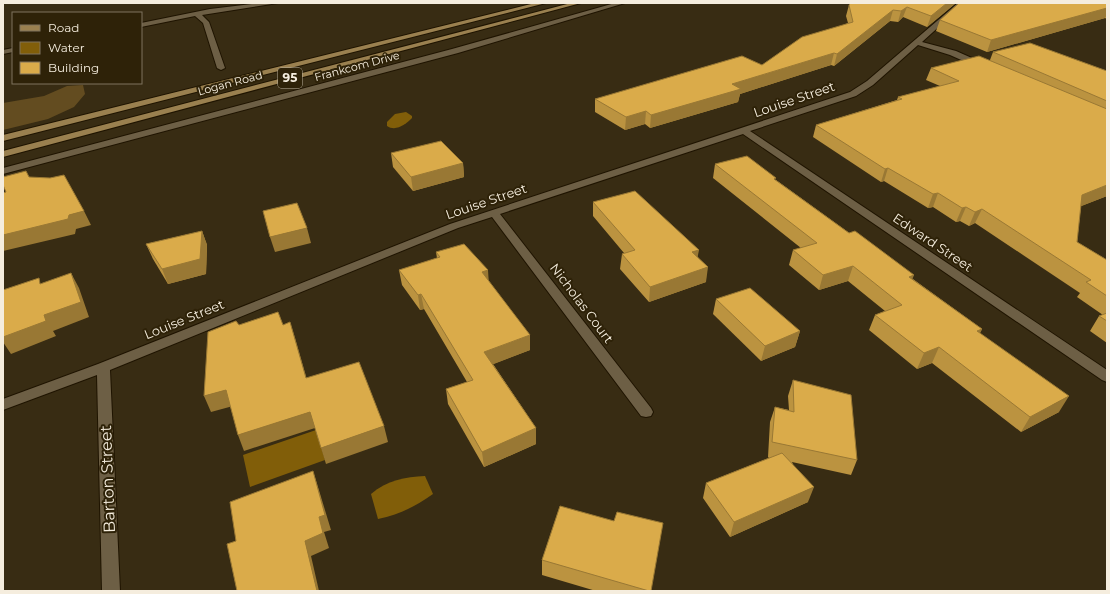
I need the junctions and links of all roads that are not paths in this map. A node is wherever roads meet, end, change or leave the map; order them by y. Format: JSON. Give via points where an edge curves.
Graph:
{"nodes":[{"id":1,"x":275,"y":3,"type":"edge"},
{"id":2,"x":543,"y":3,"type":"edge"},
{"id":3,"x":578,"y":3,"type":"edge"},
{"id":4,"x":622,"y":3,"type":"edge"},
{"id":5,"x":962,"y":3,"type":"edge"},
{"id":6,"x":197,"y":14,"type":"junction"},
{"id":7,"x":142,"y":25,"type":"edge"},
{"id":8,"x":916,"y":42,"type":"junction"},
{"id":9,"x":221,"y":68,"type":"dead end"},
{"id":10,"x":988,"y":69,"type":"edge"},
{"id":11,"x":744,"y":131,"type":"junction"},
{"id":12,"x":3,"y":138,"type":"edge"},
{"id":13,"x":3,"y":154,"type":"edge"},
{"id":14,"x":3,"y":171,"type":"edge"},
{"id":15,"x":493,"y":212,"type":"junction"},
{"id":16,"x":103,"y":367,"type":"junction"},
{"id":17,"x":1107,"y":377,"type":"edge"},
{"id":18,"x":3,"y":405,"type":"edge"},
{"id":19,"x":646,"y":412,"type":"dead end"},
{"id":20,"x":111,"y":591,"type":"edge"}],
"edges":[{"from":1,"to":6,"type":"street"},
{"from":2,"to":12,"type":"main road","name":"Logan Road","number":"95"},
{"from":3,"to":13,"type":"main road","name":"Logan Road","number":"95"},
{"from":4,"to":14,"type":"street","name":"Frankcom Drive","via":[[363,76]]},
{"from":5,"to":8,"type":"street","name":"Louise Street"},
{"from":6,"to":7,"type":"street"},
{"from":6,"to":9,"type":"street","via":[[206,22]]},
{"from":8,"to":10,"type":"street","via":[[952,53]]},
{"from":8,"to":11,"type":"street","name":"Louise Street","via":[[854,94]]},
{"from":11,"to":15,"type":"street","name":"Louise Street"},
{"from":11,"to":17,"type":"street","name":"Edward Street"},
{"from":15,"to":16,"type":"street","name":"Louise Street"},
{"from":15,"to":19,"type":"street","name":"Nicholas Court"},
{"from":16,"to":18,"type":"street","name":"Louise Street"},
{"from":16,"to":20,"type":"street","name":"Barton Street"}]}
